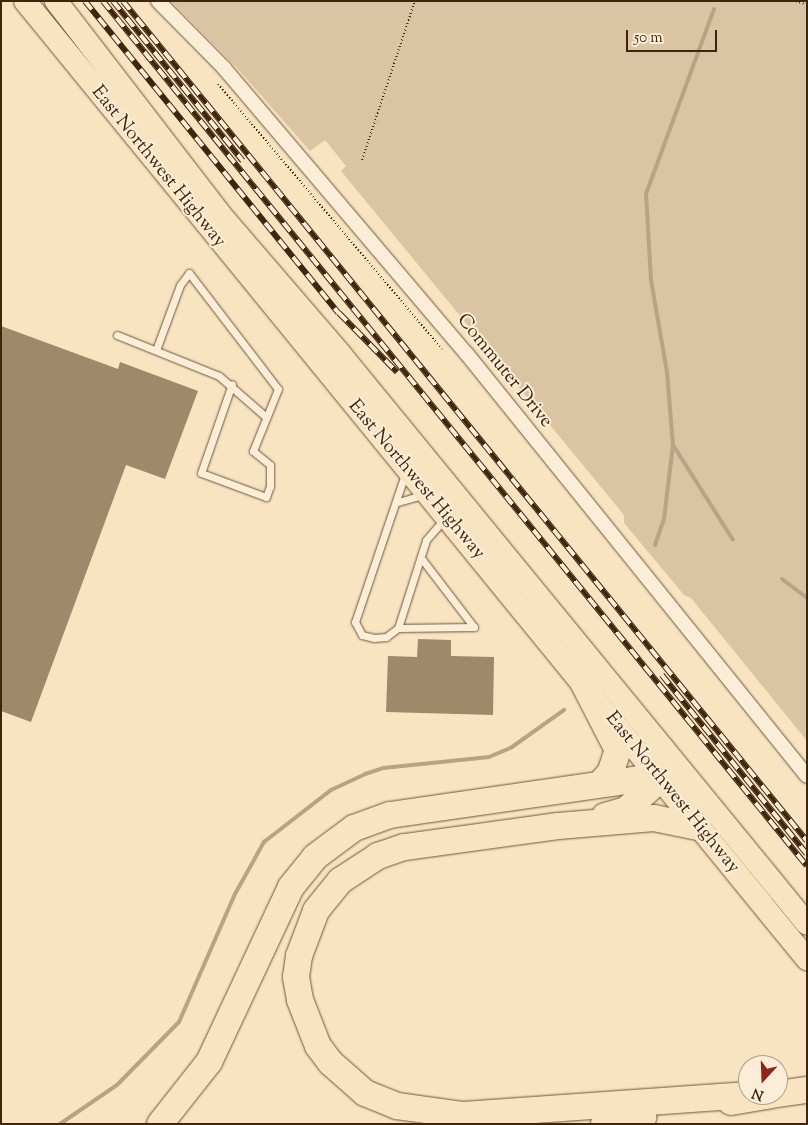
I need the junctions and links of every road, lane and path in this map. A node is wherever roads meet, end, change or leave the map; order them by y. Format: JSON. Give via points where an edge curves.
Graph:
{"nodes":[{"id":1,"x":26,"y":1,"type":"edge"},
{"id":2,"x":56,"y":1,"type":"edge"},
{"id":3,"x":158,"y":1,"type":"edge"},
{"id":4,"x":415,"y":1,"type":"edge"},
{"id":5,"x":796,"y":1,"type":"edge"},
{"id":6,"x":807,"y":5,"type":"edge"},
{"id":7,"x":218,"y":84,"type":"dead end"},
{"id":8,"x":362,"y":160,"type":"dead end"},
{"id":9,"x":117,"y":335,"type":"dead end"},
{"id":10,"x":442,"y":349,"type":"dead end"},
{"id":11,"x":156,"y":350,"type":"junction"},
{"id":12,"x":232,"y":384,"type":"junction"},
{"id":13,"x":266,"y":417,"type":"junction"},
{"id":14,"x":406,"y":469,"type":"junction"},
{"id":15,"x":428,"y":495,"type":"junction"},
{"id":16,"x":398,"y":502,"type":"junction"},
{"id":17,"x":456,"y":514,"type":"junction"},
{"id":18,"x":421,"y":558,"type":"junction"},
{"id":19,"x":398,"y":628,"type":"junction"},
{"id":20,"x":582,"y":682,"type":"junction"},
{"id":21,"x":661,"y":749,"type":"junction"},
{"id":22,"x":807,"y":776,"type":"edge"},
{"id":23,"x":661,"y":778,"type":"junction"},
{"id":24,"x":601,"y":783,"type":"junction"},
{"id":25,"x":699,"y":796,"type":"junction"},
{"id":26,"x":558,"y":826,"type":"junction"},
{"id":27,"x":698,"y":827,"type":"junction"},
{"id":28,"x":807,"y":924,"type":"edge"},
{"id":29,"x":807,"y":959,"type":"edge"},
{"id":30,"x":738,"y":1096,"type":"edge"},
{"id":31,"x":738,"y":1101,"type":"edge"},
{"id":32,"x":160,"y":1124,"type":"edge"},
{"id":33,"x":604,"y":1124,"type":"edge"}],
"edges":[{"from":1,"to":14,"type":"main road","name":"East Northwest Highway"},
{"from":2,"to":17,"type":"main road","name":"East Northwest Highway"},
{"from":3,"to":22,"type":"street","name":"Commuter Drive","via":[[224,68],[460,347]]},
{"from":4,"to":8,"type":"path"},
{"from":5,"to":6,"type":"path"},
{"from":7,"to":10,"type":"path"},
{"from":9,"to":11,"type":"lane"},
{"from":11,"to":12,"type":"lane"},
{"from":11,"to":13,"type":"lane","via":[[180,285],[189,273],[278,390]]},
{"from":12,"to":13,"type":"lane"},
{"from":12,"to":13,"type":"lane","via":[[202,472],[266,497],[270,486],[270,466],[253,451]]},
{"from":14,"to":15,"type":"main road","name":"East Northwest Highway"},
{"from":14,"to":16,"type":"lane"},
{"from":15,"to":16,"type":"lane","via":[[418,494]]},
{"from":15,"to":17,"type":"main road","name":"East Northwest Highway"},
{"from":16,"to":19,"type":"lane","via":[[355,622],[362,635],[374,638],[386,637]]},
{"from":17,"to":18,"type":"lane","via":[[426,540]]},
{"from":17,"to":20,"type":"main road","name":"East Northwest Highway"},
{"from":17,"to":21,"type":"main road","name":"East Northwest Highway"},
{"from":18,"to":19,"type":"lane"},
{"from":18,"to":19,"type":"lane","via":[[474,627]]},
{"from":20,"to":23,"type":"main road","name":"East Northwest Highway"},
{"from":20,"to":24,"type":"highway","via":[[618,750],[612,769]]},
{"from":21,"to":23,"type":"highway"},
{"from":21,"to":25,"type":"main road","name":"East Northwest Highway"},
{"from":23,"to":24,"type":"highway"},
{"from":23,"to":25,"type":"highway"},
{"from":23,"to":26,"type":"highway","via":[[626,810]]},
{"from":23,"to":27,"type":"main road","name":"East Northwest Highway"},
{"from":24,"to":32,"type":"highway","via":[[390,815],[336,839],[303,869],[291,887],[209,1062]]},
{"from":25,"to":28,"type":"main road","name":"East Northwest Highway"},
{"from":26,"to":27,"type":"highway","via":[[654,818]]},
{"from":26,"to":30,"type":"highway","via":[[404,847],[378,856],[340,881],[316,911],[305,934],[296,977],[300,1000],[318,1046],[364,1093],[397,1106],[428,1112],[490,1114]]},
{"from":27,"to":29,"type":"main road","name":"East Northwest Highway"},
{"from":31,"to":33,"type":"highway"}]}
